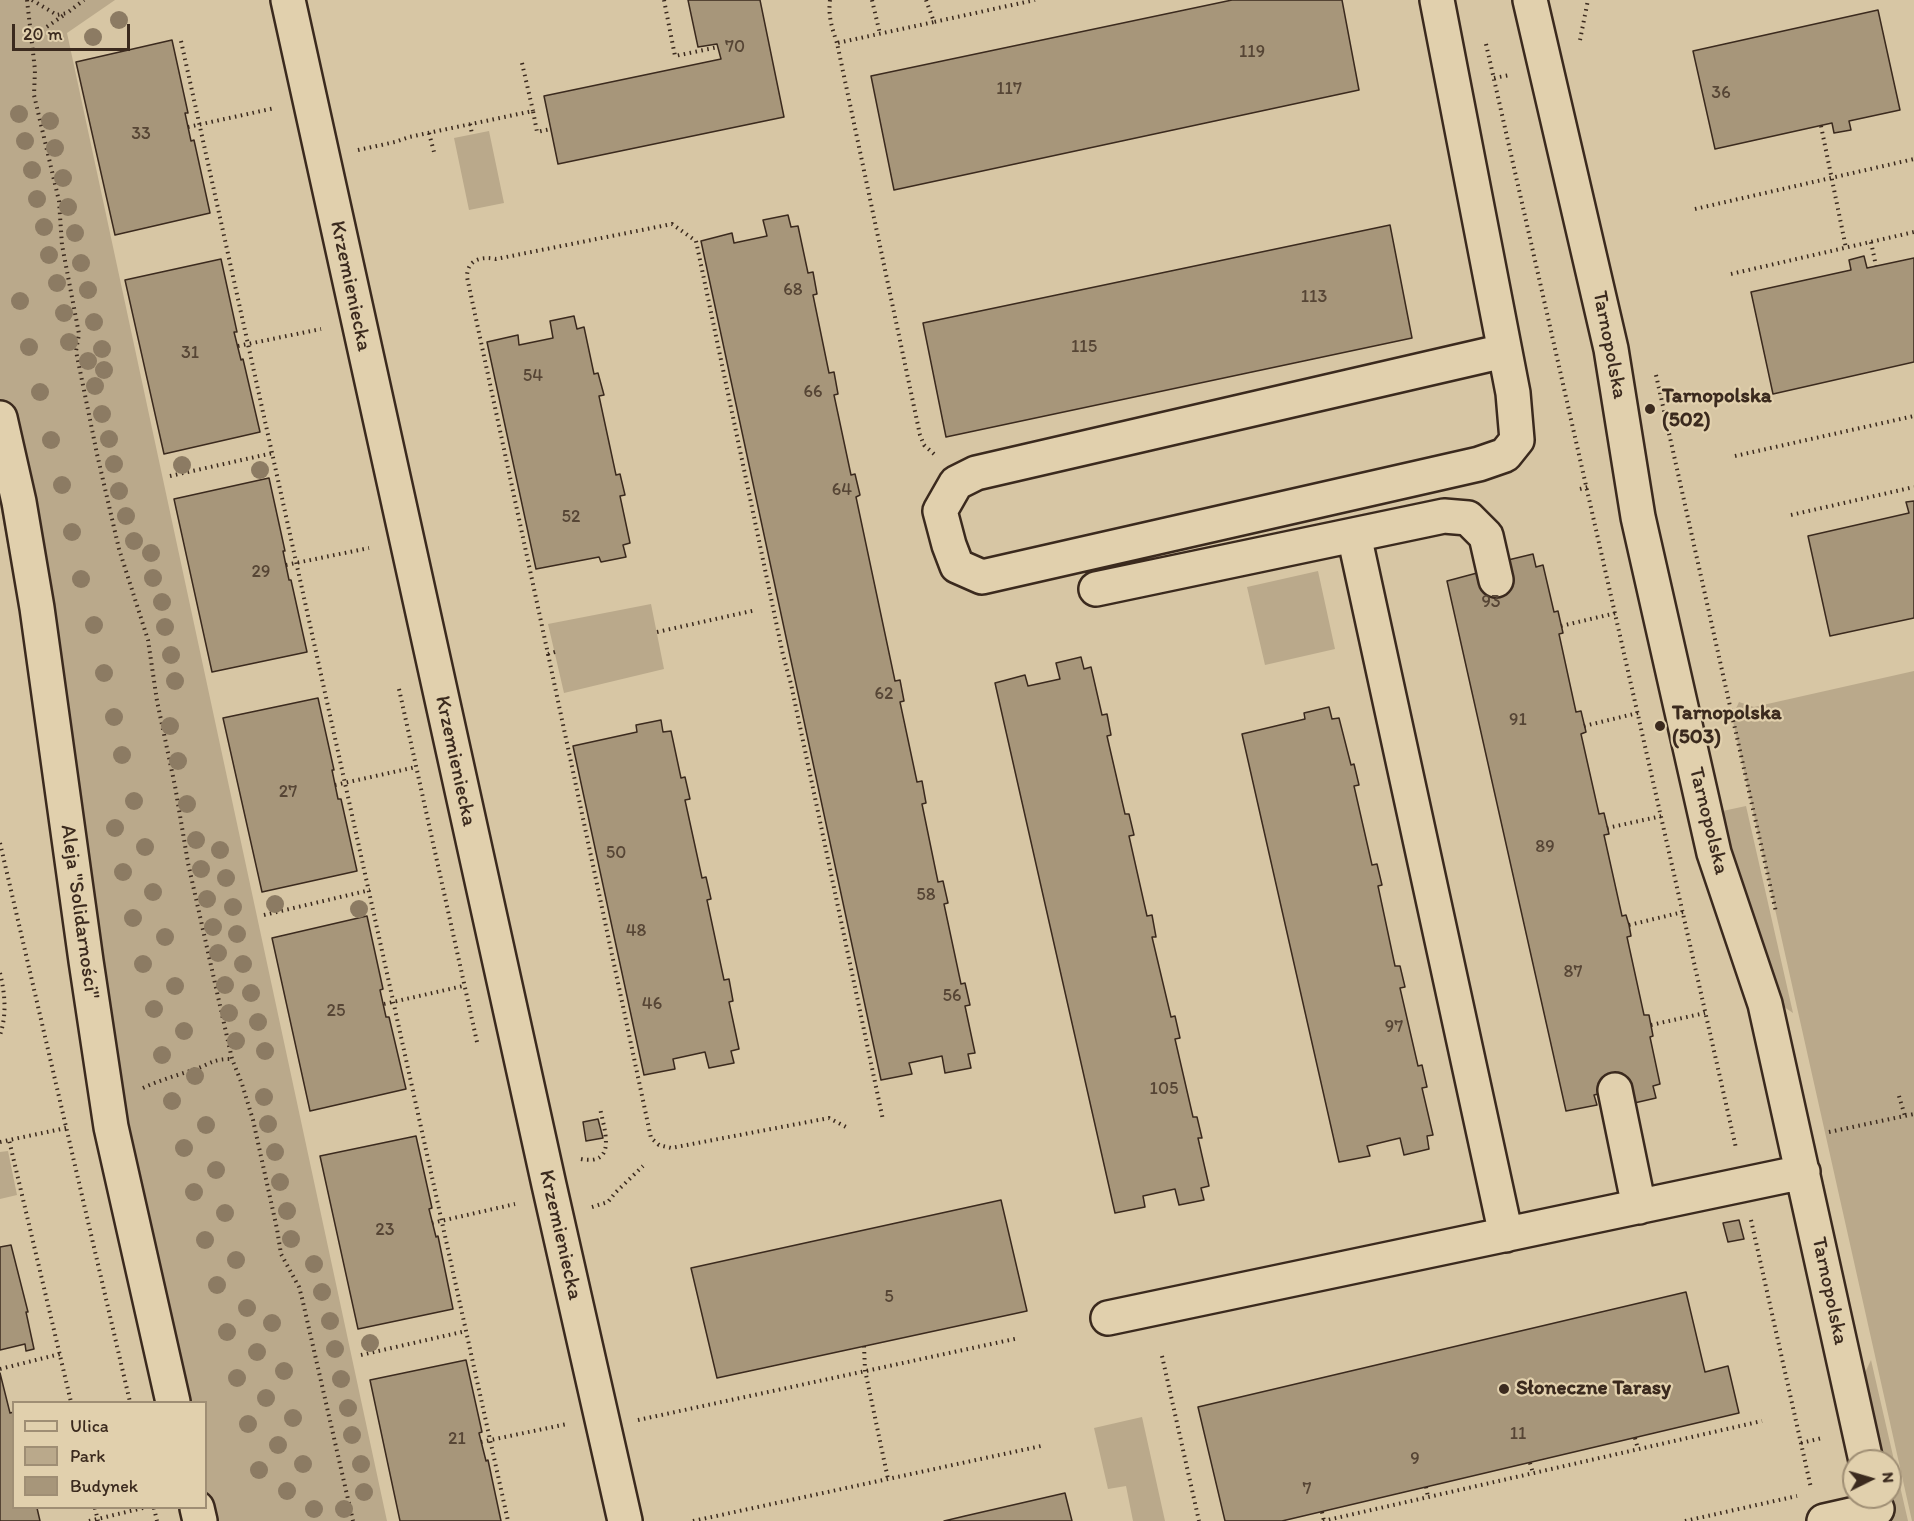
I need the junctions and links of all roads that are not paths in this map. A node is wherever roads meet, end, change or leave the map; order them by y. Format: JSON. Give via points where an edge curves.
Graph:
{"nodes":[{"id":1,"x":288,"y":0,"type":"edge"},
{"id":2,"x":1437,"y":0,"type":"edge"},
{"id":3,"x":1530,"y":0,"type":"edge"},
{"id":4,"x":1504,"y":351,"type":"junction"},
{"id":5,"x":0,"y":418,"type":"edge"},
{"id":6,"x":1353,"y":535,"type":"junction"},
{"id":7,"x":1496,"y":580,"type":"dead end"},
{"id":8,"x":1096,"y":589,"type":"dead end"},
{"id":9,"x":1615,"y":1090,"type":"dead end"},
{"id":10,"x":1803,"y":1172,"type":"junction"},
{"id":11,"x":1639,"y":1207,"type":"junction"},
{"id":12,"x":1506,"y":1235,"type":"junction"},
{"id":13,"x":1108,"y":1318,"type":"dead end"},
{"id":14,"x":172,"y":1401,"type":"edge"},
{"id":15,"x":1863,"y":1449,"type":"edge"},
{"id":16,"x":1818,"y":1507,"type":"edge"},
{"id":17,"x":1842,"y":1508,"type":"edge"},
{"id":18,"x":625,"y":1521,"type":"edge"}],
"edges":[{"from":1,"to":18,"type":"street","name":"Krzemieniecka"},
{"from":2,"to":4,"type":"street"},
{"from":3,"to":10,"type":"street","name":"Tarnopolska","via":[[1611,349],[1638,517],[1714,853],[1765,1005]]},
{"from":4,"to":4,"type":"street","via":[[1517,440],[1505,455],[982,577],[957,566],[949,545],[940,511],[956,483],[976,473]]},
{"from":5,"to":14,"type":"street","name":"Aleja \"Solidarności\"","via":[[38,608],[111,1127]]},
{"from":6,"to":7,"type":"street","via":[[1444,516],[1468,518],[1486,536]]},
{"from":6,"to":8,"type":"street"},
{"from":6,"to":12,"type":"street"},
{"from":9,"to":11,"type":"street"},
{"from":10,"to":11,"type":"street"},
{"from":10,"to":15,"type":"street","name":"Tarnopolska"},
{"from":11,"to":12,"type":"street"},
{"from":12,"to":13,"type":"street"},
{"from":16,"to":17,"type":"street"}]}
